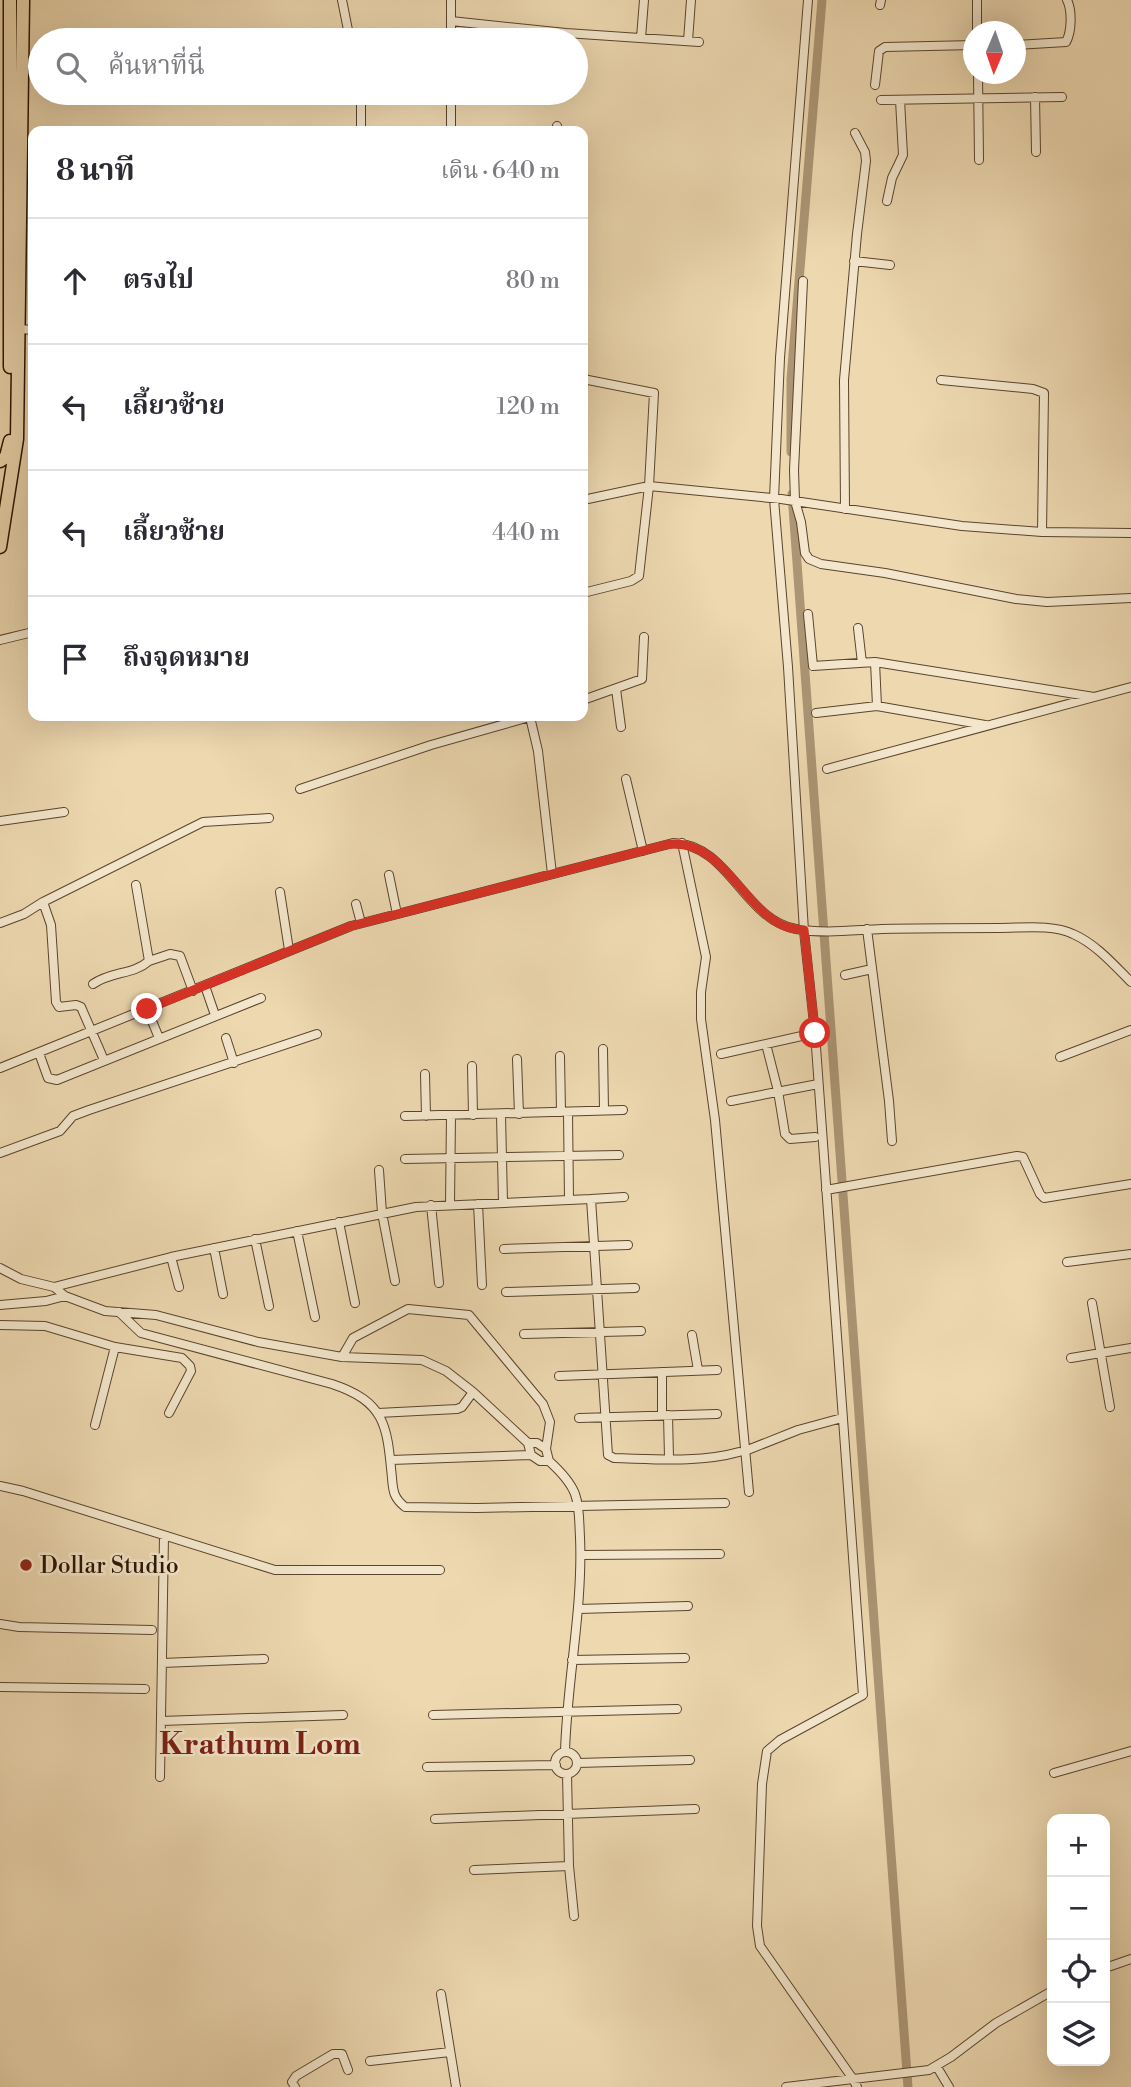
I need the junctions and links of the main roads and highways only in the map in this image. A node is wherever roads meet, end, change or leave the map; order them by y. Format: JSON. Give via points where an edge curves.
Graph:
{"nodes":[{"id":1,"x":10,"y":0,"type":"edge"},
{"id":2,"x":23,"y":0,"type":"edge"},
{"id":3,"x":0,"y":461,"type":"edge"},
{"id":4,"x":0,"y":547,"type":"edge"}],
"edges":[{"from":1,"to":3,"type":"main road","via":[[10,445]]},
{"from":2,"to":4,"type":"main road","via":[[17,439]]}]}
